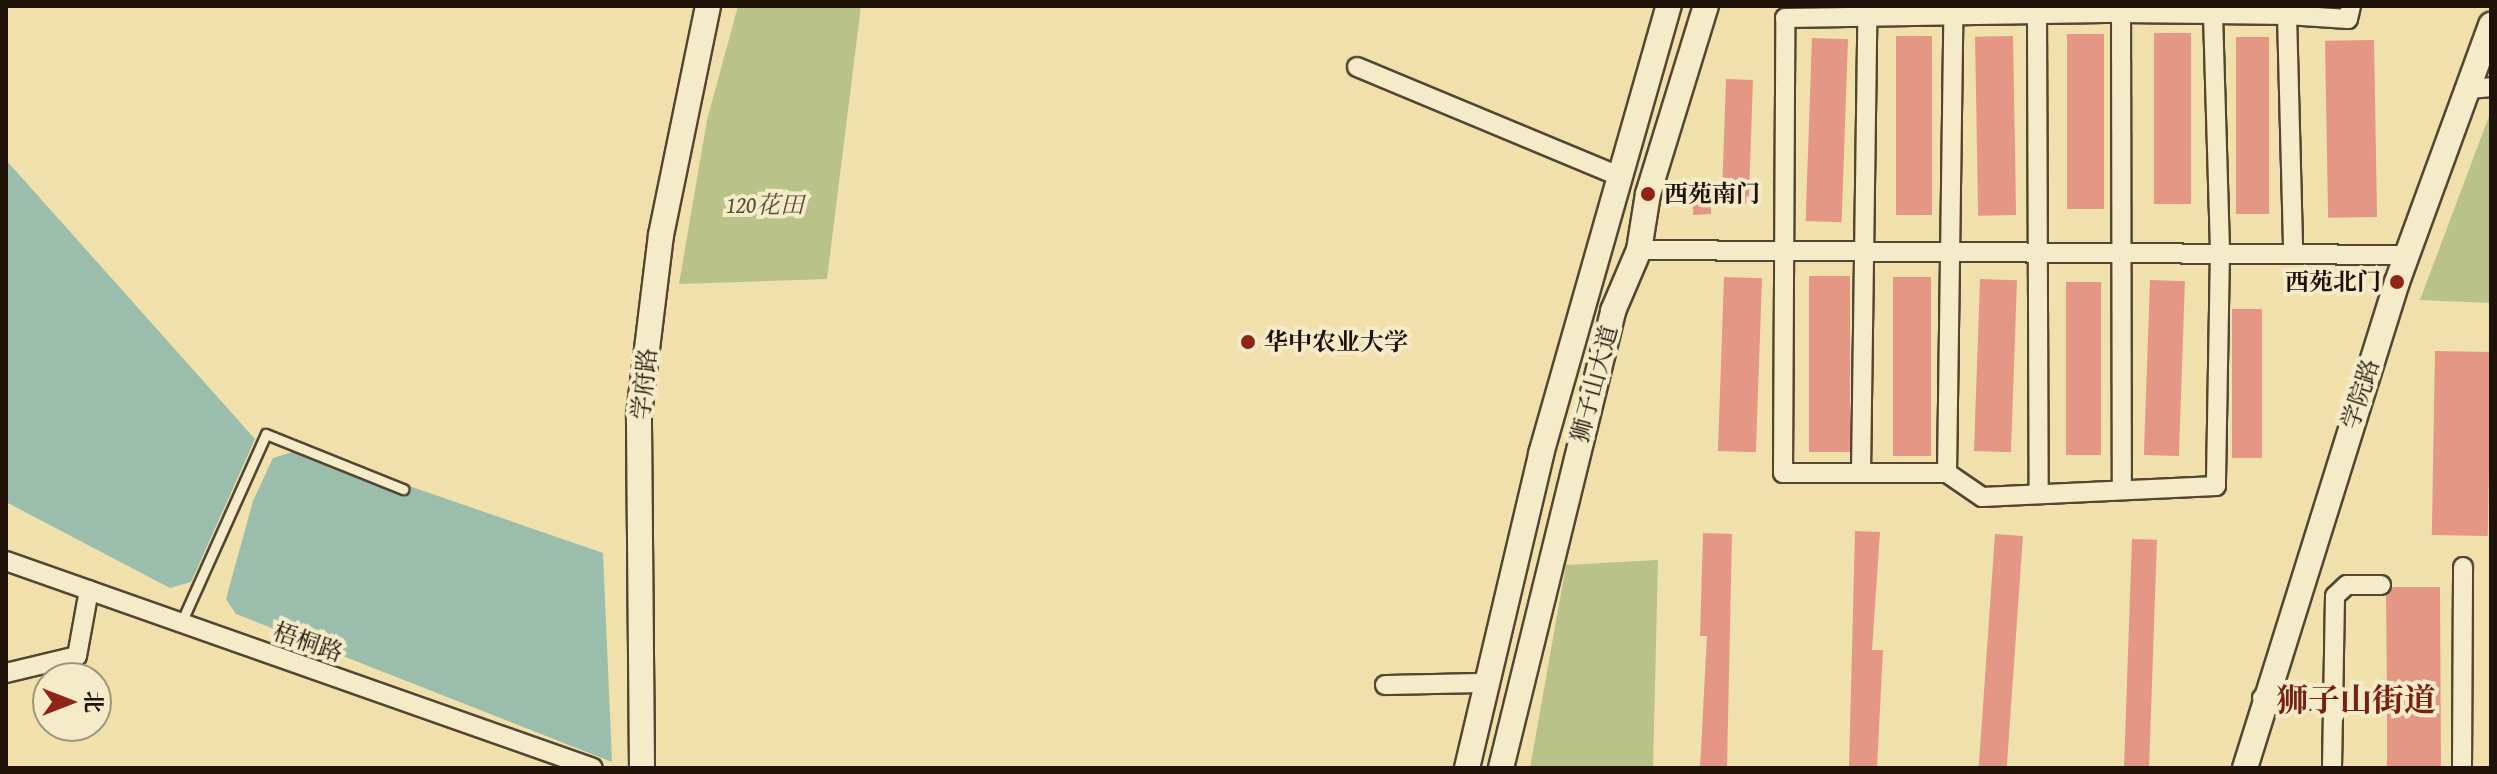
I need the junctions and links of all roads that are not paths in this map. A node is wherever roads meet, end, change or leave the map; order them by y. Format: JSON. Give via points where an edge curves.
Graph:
{"nodes":[{"id":1,"x":708,"y":6,"type":"edge"},
{"id":2,"x":1669,"y":6,"type":"edge"},
{"id":3,"x":1706,"y":6,"type":"edge"},
{"id":4,"x":2351,"y":6,"type":"edge"},
{"id":5,"x":2121,"y":10,"type":"edge"},
{"id":6,"x":2213,"y":10,"type":"edge"},
{"id":7,"x":1904,"y":11,"type":"edge"},
{"id":8,"x":2007,"y":11,"type":"edge"},
{"id":9,"x":2037,"y":15,"type":"junction"},
{"id":10,"x":2287,"y":15,"type":"junction"},
{"id":11,"x":1953,"y":16,"type":"junction"},
{"id":12,"x":1867,"y":17,"type":"junction"},
{"id":13,"x":2491,"y":25,"type":"edge"},
{"id":14,"x":1357,"y":67,"type":"dead end"},
{"id":15,"x":2481,"y":88,"type":"edge"},
{"id":16,"x":1617,"y":175,"type":"junction"},
{"id":17,"x":2123,"y":248,"type":"junction"},
{"id":18,"x":2041,"y":249,"type":"junction"},
{"id":19,"x":1639,"y":250,"type":"junction"},
{"id":20,"x":1954,"y":250,"type":"junction"},
{"id":21,"x":1786,"y":251,"type":"junction"},
{"id":22,"x":1866,"y":251,"type":"junction"},
{"id":23,"x":2220,"y":251,"type":"junction"},
{"id":24,"x":2293,"y":251,"type":"junction"},
{"id":25,"x":2406,"y":255,"type":"junction"},
{"id":26,"x":1861,"y":473,"type":"junction"},
{"id":27,"x":1947,"y":473,"type":"junction"},
{"id":28,"x":403,"y":489,"type":"dead end"},
{"id":29,"x":2122,"y":490,"type":"junction"},
{"id":30,"x":2039,"y":494,"type":"junction"},
{"id":31,"x":6,"y":561,"type":"edge"},
{"id":32,"x":2463,"y":567,"type":"dead end"},
{"id":33,"x":2381,"y":585,"type":"dead end"},
{"id":34,"x":89,"y":590,"type":"junction"},
{"id":35,"x":181,"y":623,"type":"junction"},
{"id":36,"x":6,"y":673,"type":"edge"},
{"id":37,"x":1482,"y":683,"type":"junction"},
{"id":38,"x":1385,"y":685,"type":"dead end"},
{"id":39,"x":2262,"y":698,"type":"junction"},
{"id":40,"x":2332,"y":700,"type":"junction"},
{"id":41,"x":2382,"y":702,"type":"dead end"},
{"id":42,"x":593,"y":768,"type":"edge"},
{"id":43,"x":642,"y":768,"type":"edge"},
{"id":44,"x":1467,"y":768,"type":"edge"},
{"id":45,"x":1501,"y":768,"type":"edge"},
{"id":46,"x":2245,"y":768,"type":"edge"},
{"id":47,"x":2332,"y":768,"type":"edge"},
{"id":48,"x":2462,"y":768,"type":"edge"}],
"edges":[{"from":1,"to":43,"type":"street","name":"学府路","via":[[661,235],[639,414]]},
{"from":2,"to":16,"type":"street","name":"狮子山大道"},
{"from":3,"to":19,"type":"street","name":"狮子山大道","via":[[1648,194]]},
{"from":4,"to":10,"type":"street","via":[[2348,19]]},
{"from":5,"to":6,"type":"street"},
{"from":5,"to":9,"type":"street"},
{"from":5,"to":17,"type":"street"},
{"from":6,"to":10,"type":"street"},
{"from":6,"to":23,"type":"street"},
{"from":7,"to":11,"type":"street"},
{"from":7,"to":12,"type":"street"},
{"from":8,"to":9,"type":"street"},
{"from":8,"to":11,"type":"street"},
{"from":9,"to":18,"type":"street"},
{"from":10,"to":24,"type":"street"},
{"from":11,"to":20,"type":"street"},
{"from":12,"to":21,"type":"street","via":[[1785,18]]},
{"from":12,"to":22,"type":"street"},
{"from":13,"to":15,"type":"street","name":"学院路"},
{"from":14,"to":16,"type":"street"},
{"from":15,"to":25,"type":"street","name":"学院路"},
{"from":16,"to":37,"type":"street","name":"狮子山大道"},
{"from":17,"to":18,"type":"street"},
{"from":17,"to":23,"type":"street"},
{"from":17,"to":29,"type":"street"},
{"from":18,"to":20,"type":"street"},
{"from":18,"to":30,"type":"street"},
{"from":19,"to":21,"type":"street"},
{"from":19,"to":45,"type":"street","name":"狮子山大道","via":[[1594,382]]},
{"from":20,"to":22,"type":"street"},
{"from":20,"to":27,"type":"street"},
{"from":21,"to":22,"type":"street"},
{"from":21,"to":26,"type":"street","via":[[1783,473]]},
{"from":22,"to":26,"type":"street"},
{"from":23,"to":24,"type":"street"},
{"from":23,"to":29,"type":"street","via":[[2216,486]]},
{"from":24,"to":25,"type":"street"},
{"from":25,"to":39,"type":"street","name":"学院路"},
{"from":26,"to":27,"type":"street"},
{"from":27,"to":30,"type":"street","via":[[1982,497]]},
{"from":28,"to":35,"type":"lane","via":[[266,434]]},
{"from":29,"to":30,"type":"street"},
{"from":31,"to":34,"type":"street","name":"梧桐路"},
{"from":32,"to":48,"type":"street"},
{"from":33,"to":40,"type":"street","via":[[2347,585],[2335,596]]},
{"from":34,"to":35,"type":"street","name":"梧桐路"},
{"from":34,"to":36,"type":"street","via":[[77,656]]},
{"from":35,"to":42,"type":"street","name":"梧桐路"},
{"from":37,"to":38,"type":"street"},
{"from":37,"to":44,"type":"street","name":"狮子山大道"},
{"from":39,"to":40,"type":"street"},
{"from":39,"to":46,"type":"street","name":"学院路"},
{"from":40,"to":41,"type":"street"},
{"from":40,"to":47,"type":"street"}]}
